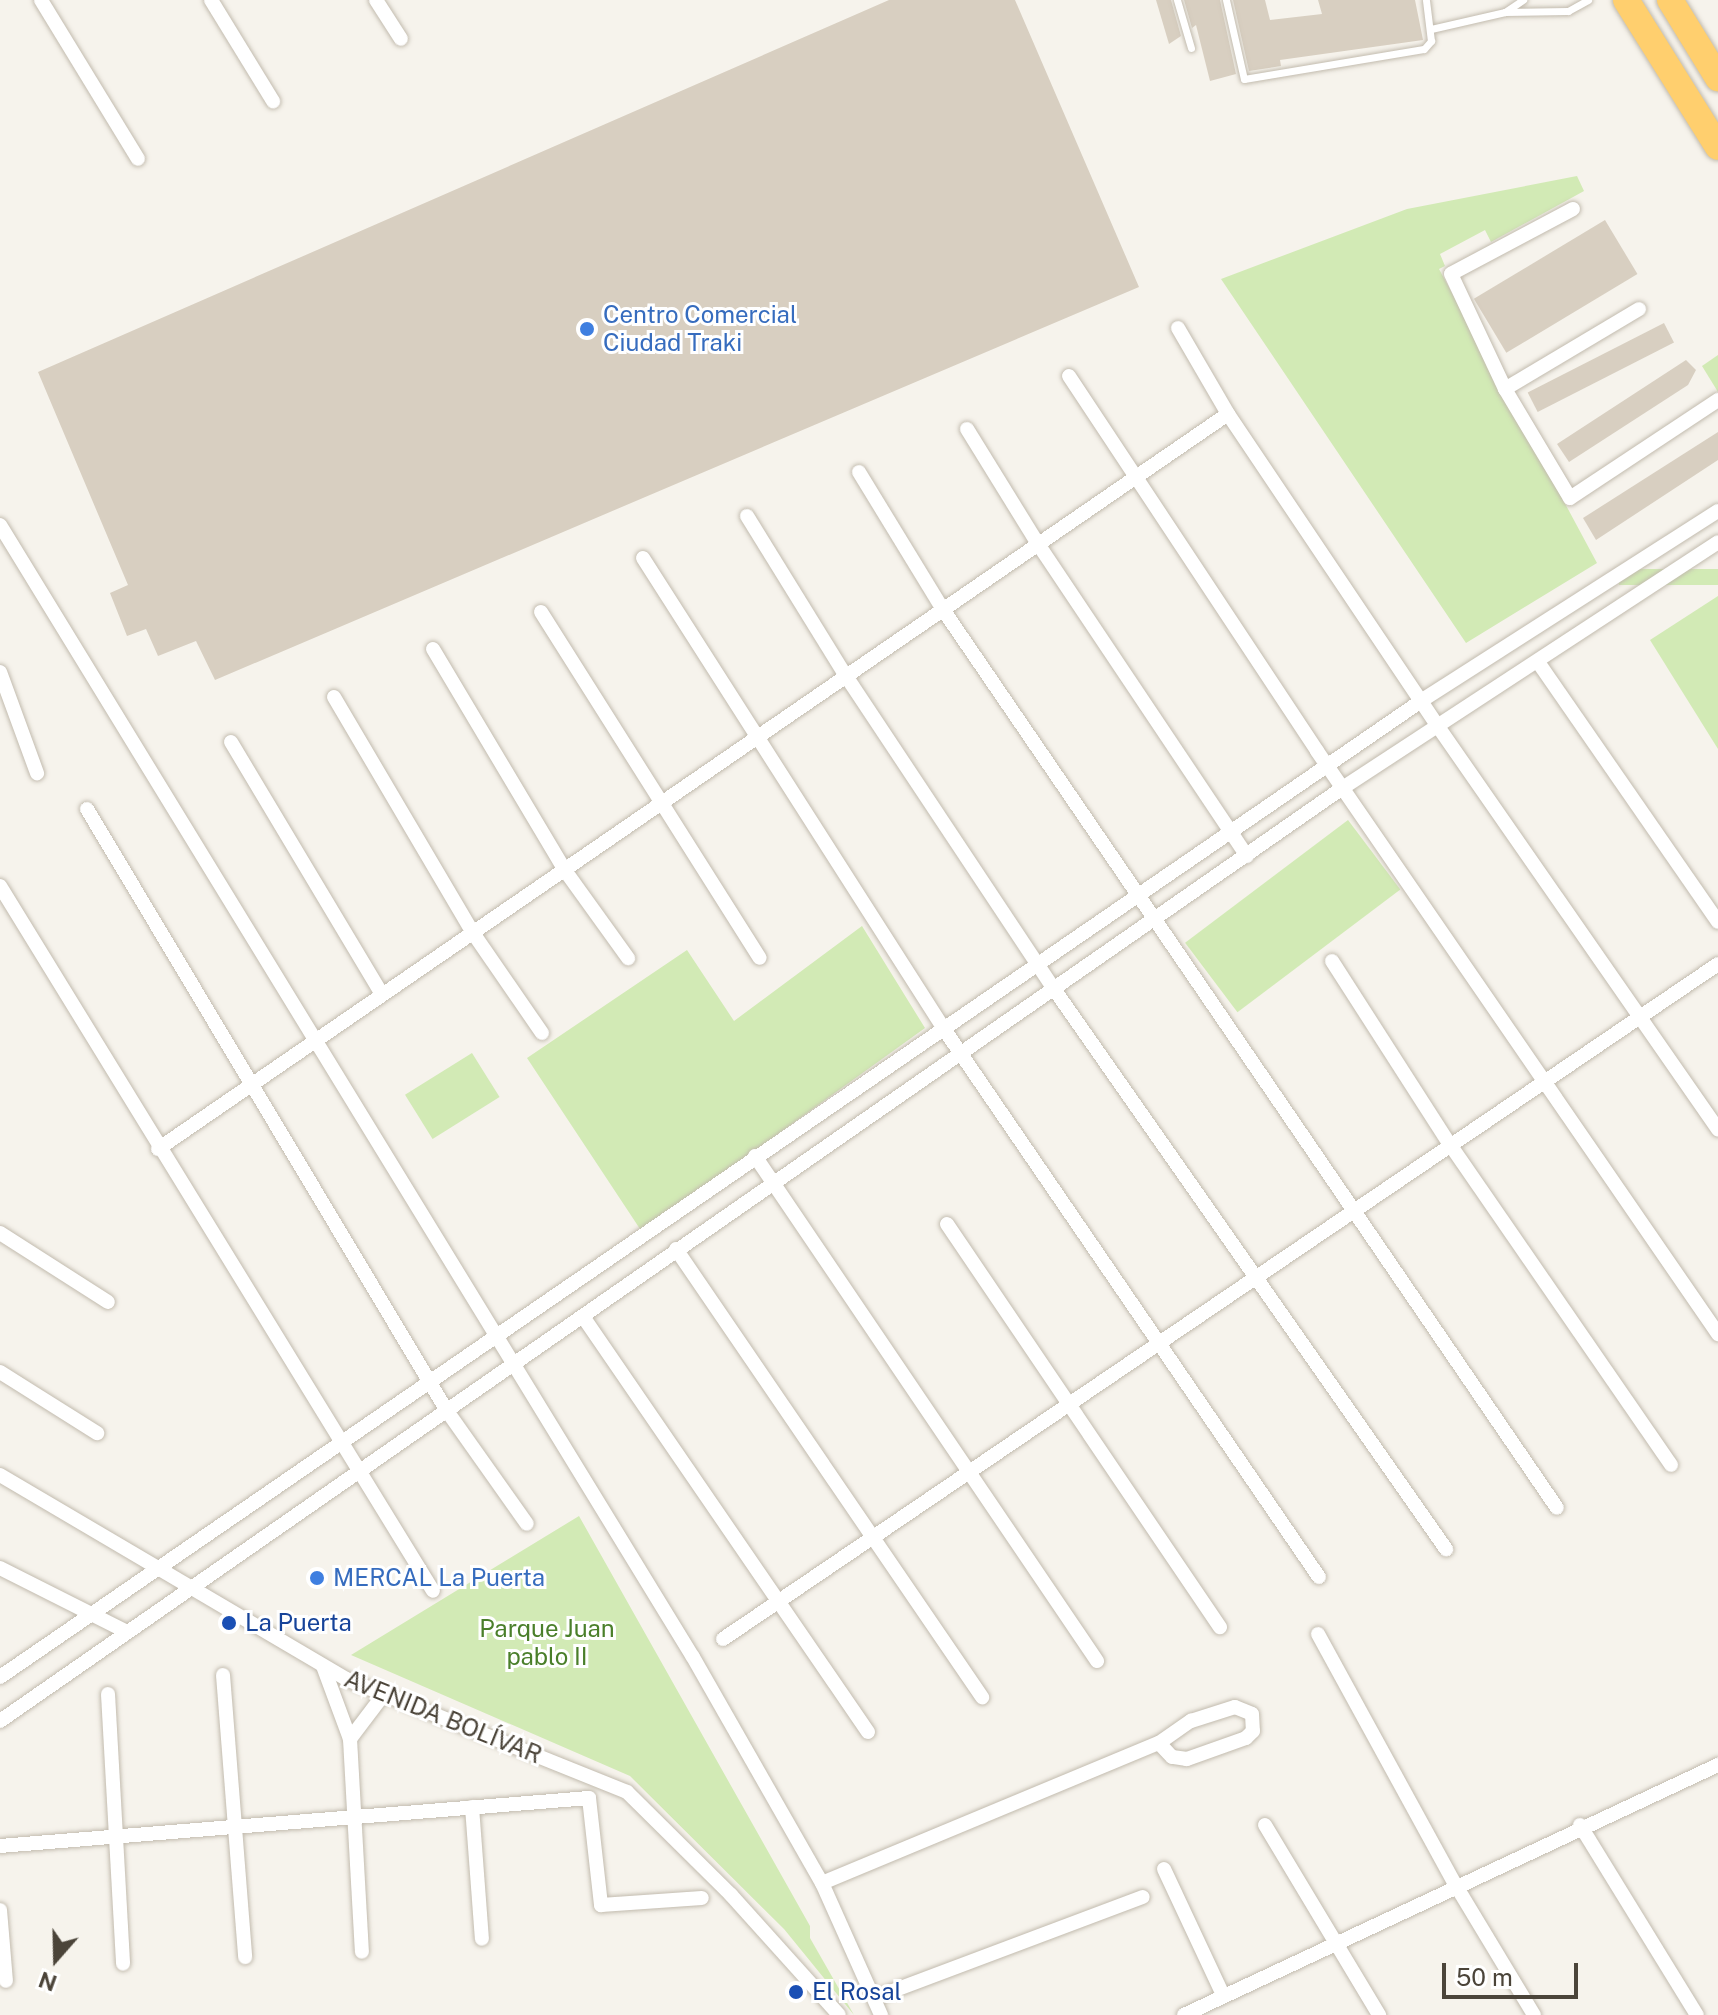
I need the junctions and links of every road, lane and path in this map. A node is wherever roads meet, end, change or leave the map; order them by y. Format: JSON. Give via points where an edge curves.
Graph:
{"nodes":[{"id":1,"x":41,"y":0,"type":"edge"},
{"id":2,"x":211,"y":0,"type":"edge"},
{"id":3,"x":376,"y":0,"type":"edge"},
{"id":4,"x":1177,"y":0,"type":"edge"},
{"id":5,"x":1226,"y":0,"type":"edge"},
{"id":6,"x":1426,"y":0,"type":"edge"},
{"id":7,"x":1523,"y":0,"type":"edge"},
{"id":8,"x":1588,"y":0,"type":"edge"},
{"id":9,"x":1626,"y":0,"type":"edge"},
{"id":10,"x":1670,"y":0,"type":"edge"},
{"id":11,"x":1505,"y":12,"type":"junction"},
{"id":12,"x":1431,"y":29,"type":"junction"},
{"id":13,"x":401,"y":39,"type":"dead end"},
{"id":14,"x":1191,"y":48,"type":"dead end"},
{"id":15,"x":1718,"y":78,"type":"edge"},
{"id":16,"x":273,"y":101,"type":"dead end"},
{"id":17,"x":1718,"y":147,"type":"edge"},
{"id":18,"x":138,"y":159,"type":"dead end"},
{"id":19,"x":1573,"y":209,"type":"dead end"},
{"id":20,"x":1639,"y":309,"type":"dead end"},
{"id":21,"x":1178,"y":328,"type":"dead end"},
{"id":22,"x":1069,"y":376,"type":"dead end"},
{"id":23,"x":1505,"y":389,"type":"junction"},
{"id":24,"x":1718,"y":400,"type":"edge"},
{"id":25,"x":1228,"y":414,"type":"junction"},
{"id":26,"x":967,"y":429,"type":"dead end"},
{"id":27,"x":859,"y":472,"type":"dead end"},
{"id":28,"x":1133,"y":475,"type":"junction"},
{"id":29,"x":1718,"y":511,"type":"edge"},
{"id":30,"x":747,"y":516,"type":"dead end"},
{"id":31,"x":0,"y":525,"type":"edge"},
{"id":32,"x":1718,"y":542,"type":"edge"},
{"id":33,"x":1040,"y":547,"type":"junction"},
{"id":34,"x":643,"y":558,"type":"dead end"},
{"id":35,"x":944,"y":611,"type":"junction"},
{"id":36,"x":541,"y":612,"type":"dead end"},
{"id":37,"x":433,"y":649,"type":"dead end"},
{"id":38,"x":1538,"y":662,"type":"junction"},
{"id":39,"x":0,"y":672,"type":"edge"},
{"id":40,"x":846,"y":676,"type":"junction"},
{"id":41,"x":334,"y":697,"type":"dead end"},
{"id":42,"x":1424,"y":699,"type":"junction"},
{"id":43,"x":1439,"y":728,"type":"junction"},
{"id":44,"x":754,"y":738,"type":"junction"},
{"id":45,"x":231,"y":742,"type":"dead end"},
{"id":46,"x":1328,"y":766,"type":"junction"},
{"id":47,"x":37,"y":773,"type":"dead end"},
{"id":48,"x":1344,"y":787,"type":"junction"},
{"id":49,"x":658,"y":804,"type":"junction"},
{"id":50,"x":87,"y":809,"type":"dead end"},
{"id":51,"x":1232,"y":829,"type":"junction"},
{"id":52,"x":1247,"y":856,"type":"junction"},
{"id":53,"x":564,"y":869,"type":"junction"},
{"id":54,"x":0,"y":886,"type":"edge"},
{"id":55,"x":1138,"y":894,"type":"junction"},
{"id":56,"x":1156,"y":919,"type":"junction"},
{"id":57,"x":1718,"y":922,"type":"edge"},
{"id":58,"x":471,"y":930,"type":"junction"},
{"id":59,"x":628,"y":958,"type":"dead end"},
{"id":60,"x":760,"y":958,"type":"dead end"},
{"id":61,"x":1332,"y":961,"type":"dead end"},
{"id":62,"x":1040,"y":963,"type":"junction"},
{"id":63,"x":1718,"y":964,"type":"edge"},
{"id":64,"x":1054,"y":989,"type":"junction"},
{"id":65,"x":381,"y":993,"type":"junction"},
{"id":66,"x":1641,"y":1016,"type":"junction"},
{"id":67,"x":944,"y":1029,"type":"junction"},
{"id":68,"x":542,"y":1033,"type":"dead end"},
{"id":69,"x":313,"y":1040,"type":"junction"},
{"id":70,"x":962,"y":1050,"type":"junction"},
{"id":71,"x":1546,"y":1082,"type":"junction"},
{"id":72,"x":250,"y":1084,"type":"junction"},
{"id":73,"x":1718,"y":1130,"type":"edge"},
{"id":74,"x":1449,"y":1143,"type":"junction"},
{"id":75,"x":158,"y":1149,"type":"junction"},
{"id":76,"x":755,"y":1156,"type":"junction"},
{"id":77,"x":773,"y":1184,"type":"junction"},
{"id":78,"x":1351,"y":1211,"type":"junction"},
{"id":79,"x":947,"y":1224,"type":"dead end"},
{"id":80,"x":0,"y":1233,"type":"edge"},
{"id":81,"x":676,"y":1249,"type":"junction"},
{"id":82,"x":1256,"y":1277,"type":"junction"},
{"id":83,"x":108,"y":1302,"type":"dead end"},
{"id":84,"x":584,"y":1318,"type":"junction"},
{"id":85,"x":1718,"y":1334,"type":"edge"},
{"id":86,"x":497,"y":1337,"type":"junction"},
{"id":87,"x":1159,"y":1342,"type":"junction"},
{"id":88,"x":514,"y":1365,"type":"junction"},
{"id":89,"x":0,"y":1372,"type":"edge"},
{"id":90,"x":431,"y":1382,"type":"junction"},
{"id":91,"x":1070,"y":1406,"type":"junction"},
{"id":92,"x":447,"y":1411,"type":"junction"},
{"id":93,"x":97,"y":1433,"type":"dead end"},
{"id":94,"x":339,"y":1445,"type":"junction"},
{"id":95,"x":1671,"y":1465,"type":"dead end"},
{"id":96,"x":970,"y":1472,"type":"junction"},
{"id":97,"x":356,"y":1473,"type":"junction"},
{"id":98,"x":0,"y":1475,"type":"edge"},
{"id":99,"x":1557,"y":1508,"type":"dead end"},
{"id":100,"x":527,"y":1524,"type":"dead end"},
{"id":101,"x":872,"y":1538,"type":"junction"},
{"id":102,"x":1446,"y":1549,"type":"dead end"},
{"id":103,"x":156,"y":1565,"type":"junction"},
{"id":104,"x":4,"y":1575,"type":"edge"},
{"id":105,"x":1319,"y":1577,"type":"dead end"},
{"id":106,"x":190,"y":1585,"type":"junction"},
{"id":107,"x":433,"y":1591,"type":"dead end"},
{"id":108,"x":779,"y":1602,"type":"junction"},
{"id":109,"x":92,"y":1612,"type":"junction"},
{"id":110,"x":1220,"y":1627,"type":"dead end"},
{"id":111,"x":125,"y":1631,"type":"junction"},
{"id":112,"x":1318,"y":1634,"type":"dead end"},
{"id":113,"x":723,"y":1639,"type":"dead end"},
{"id":114,"x":1097,"y":1661,"type":"dead end"},
{"id":115,"x":323,"y":1666,"type":"junction"},
{"id":116,"x":223,"y":1675,"type":"dead end"},
{"id":117,"x":0,"y":1677,"type":"edge"},
{"id":118,"x":108,"y":1694,"type":"dead end"},
{"id":119,"x":384,"y":1694,"type":"junction"},
{"id":120,"x":982,"y":1697,"type":"dead end"},
{"id":121,"x":0,"y":1721,"type":"edge"},
{"id":122,"x":868,"y":1732,"type":"dead end"},
{"id":123,"x":350,"y":1739,"type":"junction"},
{"id":124,"x":1159,"y":1743,"type":"junction"},
{"id":125,"x":1717,"y":1768,"type":"edge"},
{"id":126,"x":472,"y":1807,"type":"junction"},
{"id":127,"x":355,"y":1818,"type":"junction"},
{"id":128,"x":1265,"y":1825,"type":"dead end"},
{"id":129,"x":1580,"y":1825,"type":"junction"},
{"id":130,"x":235,"y":1829,"type":"junction"},
{"id":131,"x":116,"y":1839,"type":"junction"},
{"id":132,"x":0,"y":1846,"type":"edge"},
{"id":133,"x":1164,"y":1869,"type":"dead end"},
{"id":134,"x":822,"y":1883,"type":"junction"},
{"id":135,"x":1455,"y":1884,"type":"junction"},
{"id":136,"x":1143,"y":1897,"type":"dead end"},
{"id":137,"x":702,"y":1898,"type":"dead end"},
{"id":138,"x":0,"y":1910,"type":"edge"},
{"id":139,"x":482,"y":1939,"type":"dead end"},
{"id":140,"x":1335,"y":1943,"type":"junction"},
{"id":141,"x":362,"y":1952,"type":"dead end"},
{"id":142,"x":245,"y":1957,"type":"dead end"},
{"id":143,"x":123,"y":1964,"type":"dead end"},
{"id":144,"x":6,"y":1981,"type":"dead end"},
{"id":145,"x":1223,"y":1995,"type":"junction"},
{"id":146,"x":874,"y":1998,"type":"junction"},
{"id":147,"x":1207,"y":2010,"type":"edge"},
{"id":148,"x":839,"y":2015,"type":"edge"},
{"id":149,"x":881,"y":2015,"type":"edge"},
{"id":150,"x":1184,"y":2015,"type":"edge"},
{"id":151,"x":1379,"y":2015,"type":"edge"},
{"id":152,"x":1534,"y":2015,"type":"edge"},
{"id":153,"x":1697,"y":2015,"type":"edge"}],
"edges":[{"from":1,"to":18,"type":"street"},
{"from":2,"to":16,"type":"street"},
{"from":3,"to":13,"type":"street"},
{"from":4,"to":14,"type":"lane"},
{"from":5,"to":12,"type":"lane","via":[[1244,79],[1424,49]]},
{"from":6,"to":12,"type":"lane"},
{"from":7,"to":11,"type":"lane"},
{"from":8,"to":11,"type":"lane","via":[[1568,11]]},
{"from":9,"to":17,"type":"highway"},
{"from":10,"to":15,"type":"highway"},
{"from":11,"to":12,"type":"lane"},
{"from":19,"to":23,"type":"street","via":[[1451,274]]},
{"from":20,"to":23,"type":"street"},
{"from":21,"to":25,"type":"street"},
{"from":22,"to":28,"type":"street"},
{"from":23,"to":24,"type":"street","via":[[1570,498]]},
{"from":25,"to":28,"type":"street"},
{"from":25,"to":42,"type":"street"},
{"from":26,"to":33,"type":"street"},
{"from":27,"to":35,"type":"street"},
{"from":28,"to":33,"type":"street","via":[[1105,504]]},
{"from":28,"to":46,"type":"street"},
{"from":29,"to":42,"type":"street"},
{"from":30,"to":40,"type":"street"},
{"from":31,"to":69,"type":"street"},
{"from":32,"to":38,"type":"street"},
{"from":33,"to":35,"type":"street"},
{"from":33,"to":51,"type":"street"},
{"from":34,"to":44,"type":"street"},
{"from":35,"to":40,"type":"street"},
{"from":35,"to":55,"type":"street"},
{"from":36,"to":49,"type":"street"},
{"from":37,"to":53,"type":"street"},
{"from":38,"to":43,"type":"street"},
{"from":38,"to":57,"type":"street"},
{"from":39,"to":47,"type":"street"},
{"from":40,"to":44,"type":"street"},
{"from":40,"to":62,"type":"street"},
{"from":41,"to":58,"type":"street"},
{"from":42,"to":43,"type":"street"},
{"from":42,"to":46,"type":"street"},
{"from":43,"to":48,"type":"street"},
{"from":43,"to":66,"type":"street"},
{"from":44,"to":49,"type":"street"},
{"from":44,"to":67,"type":"street"},
{"from":45,"to":65,"type":"street"},
{"from":46,"to":48,"type":"street"},
{"from":46,"to":51,"type":"street"},
{"from":48,"to":52,"type":"street"},
{"from":48,"to":71,"type":"street"},
{"from":49,"to":53,"type":"street"},
{"from":49,"to":60,"type":"street"},
{"from":50,"to":72,"type":"street"},
{"from":51,"to":52,"type":"street"},
{"from":51,"to":55,"type":"street"},
{"from":52,"to":56,"type":"street"},
{"from":53,"to":58,"type":"street"},
{"from":53,"to":59,"type":"street"},
{"from":54,"to":75,"type":"street"},
{"from":55,"to":56,"type":"street"},
{"from":55,"to":62,"type":"street"},
{"from":56,"to":64,"type":"street"},
{"from":56,"to":78,"type":"street"},
{"from":58,"to":65,"type":"street"},
{"from":58,"to":68,"type":"street"},
{"from":61,"to":74,"type":"street"},
{"from":62,"to":64,"type":"street"},
{"from":62,"to":67,"type":"street"},
{"from":63,"to":66,"type":"street"},
{"from":64,"to":70,"type":"street"},
{"from":64,"to":82,"type":"street"},
{"from":65,"to":69,"type":"street"},
{"from":66,"to":71,"type":"street"},
{"from":66,"to":73,"type":"street"},
{"from":67,"to":70,"type":"street"},
{"from":67,"to":76,"type":"street"},
{"from":69,"to":72,"type":"street"},
{"from":69,"to":86,"type":"street"},
{"from":70,"to":77,"type":"street"},
{"from":70,"to":87,"type":"street"},
{"from":71,"to":74,"type":"street"},
{"from":71,"to":85,"type":"street"},
{"from":72,"to":75,"type":"street"},
{"from":72,"to":90,"type":"street"},
{"from":74,"to":78,"type":"street"},
{"from":74,"to":95,"type":"street"},
{"from":75,"to":94,"type":"street"},
{"from":76,"to":77,"type":"street"},
{"from":76,"to":86,"type":"street"},
{"from":77,"to":81,"type":"street"},
{"from":77,"to":96,"type":"street"},
{"from":78,"to":82,"type":"street"},
{"from":78,"to":99,"type":"street"},
{"from":79,"to":91,"type":"street"},
{"from":80,"to":83,"type":"street"},
{"from":81,"to":84,"type":"street"},
{"from":81,"to":101,"type":"street"},
{"from":82,"to":87,"type":"street"},
{"from":82,"to":102,"type":"street"},
{"from":84,"to":88,"type":"street"},
{"from":84,"to":108,"type":"street"},
{"from":86,"to":88,"type":"street"},
{"from":86,"to":90,"type":"street"},
{"from":87,"to":91,"type":"street"},
{"from":87,"to":105,"type":"street"},
{"from":88,"to":92,"type":"street"},
{"from":88,"to":134,"type":"street","via":[[693,1657]]},
{"from":89,"to":93,"type":"street"},
{"from":90,"to":92,"type":"street"},
{"from":90,"to":94,"type":"street"},
{"from":91,"to":96,"type":"street"},
{"from":91,"to":110,"type":"street"},
{"from":92,"to":97,"type":"street"},
{"from":92,"to":100,"type":"street"},
{"from":94,"to":97,"type":"street"},
{"from":94,"to":103,"type":"street"},
{"from":96,"to":101,"type":"street"},
{"from":96,"to":114,"type":"street"},
{"from":97,"to":106,"type":"street"},
{"from":97,"to":107,"type":"street"},
{"from":98,"to":103,"type":"street","name":"AVENIDA BOLÍVAR"},
{"from":101,"to":108,"type":"street"},
{"from":101,"to":120,"type":"street"},
{"from":103,"to":106,"type":"street","name":"AVENIDA BOLÍVAR"},
{"from":103,"to":109,"type":"street"},
{"from":104,"to":109,"type":"street"},
{"from":106,"to":111,"type":"street"},
{"from":106,"to":115,"type":"street","name":"AVENIDA BOLÍVAR"},
{"from":108,"to":113,"type":"street"},
{"from":108,"to":122,"type":"street"},
{"from":109,"to":111,"type":"street"},
{"from":109,"to":117,"type":"street"},
{"from":111,"to":121,"type":"street"},
{"from":112,"to":135,"type":"street"},
{"from":115,"to":119,"type":"street","name":"AVENIDA BOLÍVAR"},
{"from":115,"to":123,"type":"street"},
{"from":116,"to":130,"type":"street"},
{"from":118,"to":131,"type":"street"},
{"from":119,"to":123,"type":"street"},
{"from":119,"to":148,"type":"street","name":"AVENIDA BOLÍVAR","via":[[627,1792],[741,1905]]},
{"from":123,"to":127,"type":"street"},
{"from":124,"to":124,"type":"street","via":[[1172,1757],[1187,1759],[1246,1738],[1253,1731],[1252,1714],[1235,1707],[1191,1721]]},
{"from":124,"to":134,"type":"street"},
{"from":125,"to":129,"type":"street"},
{"from":126,"to":127,"type":"street"},
{"from":126,"to":137,"type":"street","via":[[589,1798],[601,1905]]},
{"from":126,"to":139,"type":"street"},
{"from":127,"to":130,"type":"street"},
{"from":127,"to":141,"type":"street"},
{"from":128,"to":140,"type":"street"},
{"from":129,"to":135,"type":"street"},
{"from":129,"to":153,"type":"street"},
{"from":130,"to":131,"type":"street"},
{"from":130,"to":142,"type":"street"},
{"from":131,"to":132,"type":"street"},
{"from":131,"to":143,"type":"street"},
{"from":133,"to":145,"type":"street"},
{"from":134,"to":146,"type":"street"},
{"from":135,"to":140,"type":"street"},
{"from":135,"to":152,"type":"street"},
{"from":136,"to":146,"type":"street"},
{"from":138,"to":144,"type":"street"},
{"from":140,"to":145,"type":"street"},
{"from":140,"to":151,"type":"street"},
{"from":145,"to":147,"type":"street"},
{"from":146,"to":149,"type":"street"},
{"from":147,"to":150,"type":"street"}]}
